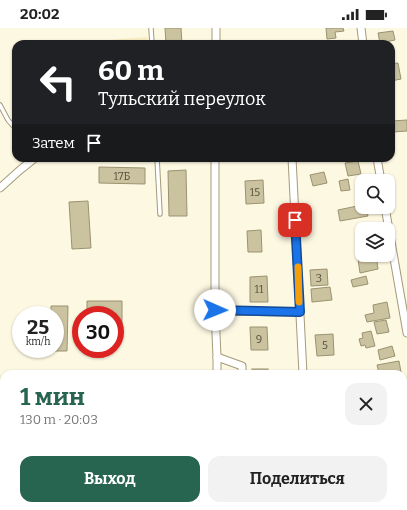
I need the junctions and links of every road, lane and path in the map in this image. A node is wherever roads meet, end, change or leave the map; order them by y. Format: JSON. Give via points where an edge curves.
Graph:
{"nodes":[{"id":1,"x":151,"y":28,"type":"edge"},
{"id":2,"x":216,"y":28,"type":"edge"},
{"id":3,"x":361,"y":28,"type":"edge"},
{"id":4,"x":152,"y":40,"type":"edge"},
{"id":5,"x":216,"y":40,"type":"edge"},
{"id":6,"x":362,"y":40,"type":"edge"},
{"id":7,"x":0,"y":105,"type":"edge"},
{"id":8,"x":12,"y":124,"type":"edge"},
{"id":9,"x":30,"y":162,"type":"edge"},
{"id":10,"x":157,"y":162,"type":"edge"},
{"id":11,"x":215,"y":162,"type":"edge"},
{"id":12,"x":292,"y":162,"type":"edge"},
{"id":13,"x":378,"y":162,"type":"edge"},
{"id":14,"x":380,"y":174,"type":"edge"},
{"id":15,"x":0,"y":188,"type":"edge"},
{"id":16,"x":160,"y":214,"type":"dead end"},
{"id":17,"x":386,"y":214,"type":"edge"},
{"id":18,"x":215,"y":310,"type":"junction"},
{"id":19,"x":300,"y":312,"type":"junction"},
{"id":20,"x":407,"y":334,"type":"edge"},
{"id":21,"x":217,"y":357,"type":"junction"},
{"id":22,"x":217,"y":370,"type":"edge"},
{"id":23,"x":242,"y":370,"type":"edge"},
{"id":24,"x":303,"y":370,"type":"edge"}],
"edges":[{"from":1,"to":4,"type":"lane"},
{"from":2,"to":5,"type":"street"},
{"from":3,"to":6,"type":"street"},
{"from":7,"to":8,"type":"lane"},
{"from":9,"to":15,"type":"street"},
{"from":10,"to":16,"type":"lane"},
{"from":11,"to":18,"type":"street"},
{"from":12,"to":19,"type":"street"},
{"from":13,"to":14,"type":"street"},
{"from":17,"to":20,"type":"street"},
{"from":18,"to":19,"type":"street"},
{"from":18,"to":21,"type":"street"},
{"from":19,"to":24,"type":"street"},
{"from":21,"to":22,"type":"street"},
{"from":21,"to":23,"type":"street","via":[[242,366]]}]}
